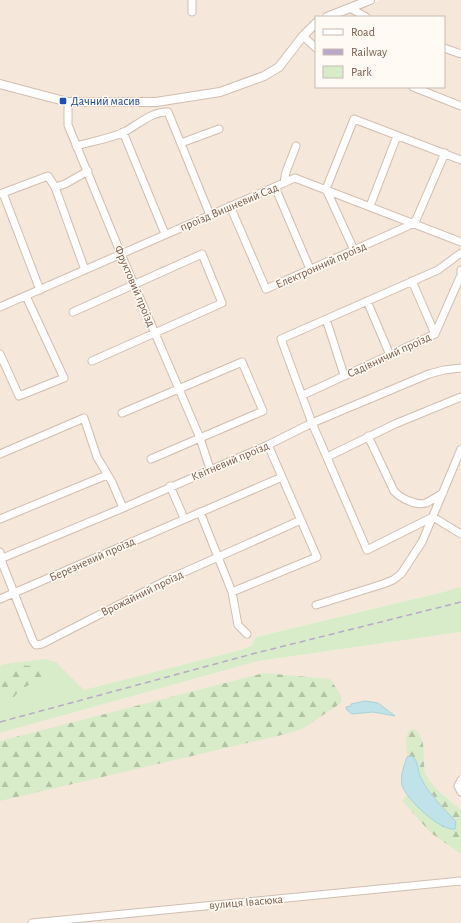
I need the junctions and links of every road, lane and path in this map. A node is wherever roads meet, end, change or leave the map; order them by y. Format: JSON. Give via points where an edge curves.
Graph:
{"nodes":[{"id":1,"x":192,"y":0,"type":"edge"},
{"id":2,"x":370,"y":0,"type":"edge"},
{"id":3,"x":350,"y":8,"type":"junction"},
{"id":4,"x":192,"y":12,"type":"dead end"},
{"id":5,"x":330,"y":16,"type":"edge"},
{"id":6,"x":364,"y":16,"type":"edge"},
{"id":7,"x":315,"y":24,"type":"edge"},
{"id":8,"x":303,"y":36,"type":"junction"},
{"id":9,"x":315,"y":47,"type":"edge"},
{"id":10,"x":445,"y":48,"type":"edge"},
{"id":11,"x":461,"y":54,"type":"edge"},
{"id":12,"x":0,"y":84,"type":"edge"},
{"id":13,"x":416,"y":88,"type":"edge"},
{"id":14,"x":68,"y":102,"type":"junction"},
{"id":15,"x":461,"y":106,"type":"edge"},
{"id":16,"x":219,"y":129,"type":"dead end"},
{"id":17,"x":123,"y":132,"type":"junction"},
{"id":18,"x":396,"y":136,"type":"junction"},
{"id":19,"x":181,"y":144,"type":"junction"},
{"id":20,"x":76,"y":146,"type":"junction"},
{"id":21,"x":296,"y":146,"type":"dead end"},
{"id":22,"x":445,"y":153,"type":"junction"},
{"id":23,"x":461,"y":160,"type":"edge"},
{"id":24,"x":88,"y":171,"type":"junction"},
{"id":25,"x":284,"y":183,"type":"junction"},
{"id":26,"x":55,"y":187,"type":"junction"},
{"id":27,"x":275,"y":188,"type":"junction"},
{"id":28,"x":326,"y":189,"type":"junction"},
{"id":29,"x":2,"y":193,"type":"edge"},
{"id":30,"x":230,"y":206,"type":"junction"},
{"id":31,"x":370,"y":206,"type":"junction"},
{"id":32,"x":210,"y":215,"type":"junction"},
{"id":33,"x":413,"y":223,"type":"junction"},
{"id":34,"x":165,"y":234,"type":"junction"},
{"id":35,"x":461,"y":242,"type":"edge"},
{"id":36,"x":354,"y":250,"type":"junction"},
{"id":37,"x":461,"y":253,"type":"edge"},
{"id":38,"x":121,"y":254,"type":"junction"},
{"id":39,"x":310,"y":269,"type":"junction"},
{"id":40,"x":85,"y":270,"type":"junction"},
{"id":41,"x":461,"y":270,"type":"edge"},
{"id":42,"x":412,"y":281,"type":"junction"},
{"id":43,"x":135,"y":284,"type":"junction"},
{"id":44,"x":40,"y":290,"type":"junction"},
{"id":45,"x":26,"y":296,"type":"junction"},
{"id":46,"x":367,"y":301,"type":"junction"},
{"id":47,"x":0,"y":307,"type":"edge"},
{"id":48,"x":73,"y":312,"type":"dead end"},
{"id":49,"x":326,"y":319,"type":"junction"},
{"id":50,"x":154,"y":331,"type":"junction"},
{"id":51,"x":435,"y":334,"type":"junction"},
{"id":52,"x":0,"y":354,"type":"edge"},
{"id":53,"x":390,"y":355,"type":"junction"},
{"id":54,"x":92,"y":361,"type":"dead end"},
{"id":55,"x":461,"y":368,"type":"edge"},
{"id":56,"x":344,"y":375,"type":"junction"},
{"id":57,"x":178,"y":388,"type":"junction"},
{"id":58,"x":302,"y":395,"type":"junction"},
{"id":59,"x":461,"y":398,"type":"edge"},
{"id":60,"x":122,"y":413,"type":"dead end"},
{"id":61,"x":312,"y":423,"type":"junction"},
{"id":62,"x":368,"y":436,"type":"junction"},
{"id":63,"x":200,"y":438,"type":"junction"},
{"id":64,"x":268,"y":445,"type":"junction"},
{"id":65,"x":461,"y":449,"type":"edge"},
{"id":66,"x":0,"y":454,"type":"edge"},
{"id":67,"x":327,"y":457,"type":"junction"},
{"id":68,"x":151,"y":459,"type":"dead end"},
{"id":69,"x":210,"y":469,"type":"junction"},
{"id":70,"x":106,"y":475,"type":"junction"},
{"id":71,"x":282,"y":477,"type":"junction"},
{"id":72,"x":170,"y":486,"type":"junction"},
{"id":73,"x":443,"y":493,"type":"junction"},
{"id":74,"x":123,"y":508,"type":"junction"},
{"id":75,"x":200,"y":512,"type":"junction"},
{"id":76,"x":433,"y":517,"type":"junction"},
{"id":77,"x":184,"y":518,"type":"junction"},
{"id":78,"x":0,"y":519,"type":"edge"},
{"id":79,"x":301,"y":520,"type":"junction"},
{"id":80,"x":461,"y":534,"type":"edge"},
{"id":81,"x":1,"y":556,"type":"edge"},
{"id":82,"x":218,"y":557,"type":"junction"},
{"id":83,"x":232,"y":592,"type":"junction"},
{"id":84,"x":14,"y":593,"type":"junction"},
{"id":85,"x":0,"y":600,"type":"edge"},
{"id":86,"x":316,"y":605,"type":"dead end"},
{"id":87,"x":247,"y":634,"type":"dead end"},
{"id":88,"x":461,"y":780,"type":"edge"},
{"id":89,"x":461,"y":792,"type":"edge"},
{"id":90,"x":461,"y":881,"type":"edge"},
{"id":91,"x":32,"y":923,"type":"edge"}],
"edges":[{"from":1,"to":4,"type":"street"},
{"from":2,"to":3,"type":"street"},
{"from":3,"to":5,"type":"street"},
{"from":3,"to":6,"type":"street"},
{"from":7,"to":8,"type":"street"},
{"from":8,"to":9,"type":"street"},
{"from":8,"to":14,"type":"street","via":[[279,67],[264,76],[220,92],[156,102]]},
{"from":10,"to":11,"type":"street"},
{"from":12,"to":14,"type":"street"},
{"from":13,"to":15,"type":"street"},
{"from":14,"to":20,"type":"street","name":"Фруктовий проїзд","via":[[68,125]]},
{"from":16,"to":19,"type":"street"},
{"from":17,"to":19,"type":"street","via":[[162,111],[168,112]]},
{"from":17,"to":20,"type":"street"},
{"from":17,"to":34,"type":"street"},
{"from":18,"to":22,"type":"street"},
{"from":18,"to":28,"type":"street","via":[[354,119]]},
{"from":18,"to":31,"type":"street"},
{"from":19,"to":32,"type":"street"},
{"from":20,"to":24,"type":"street","name":"Фруктовий проїзд"},
{"from":21,"to":25,"type":"street"},
{"from":22,"to":23,"type":"street"},
{"from":22,"to":33,"type":"street"},
{"from":24,"to":26,"type":"street"},
{"from":24,"to":38,"type":"street","name":"Фруктовий проїзд"},
{"from":25,"to":27,"type":"street","name":"проїзд Вишневий Сад"},
{"from":25,"to":28,"type":"street","name":"проїзд Вишневий Сад","via":[[295,178]]},
{"from":26,"to":29,"type":"street","via":[[48,176]]},
{"from":26,"to":40,"type":"street"},
{"from":27,"to":30,"type":"street","name":"проїзд Вишневий Сад"},
{"from":27,"to":39,"type":"street"},
{"from":28,"to":31,"type":"street","name":"проїзд Вишневий Сад"},
{"from":28,"to":36,"type":"street"},
{"from":29,"to":44,"type":"street"},
{"from":30,"to":32,"type":"street","name":"проїзд Вишневий Сад"},
{"from":30,"to":39,"type":"street","name":"Електронний проїзд","via":[[266,289]]},
{"from":31,"to":33,"type":"street","name":"проїзд Вишневий Сад"},
{"from":32,"to":34,"type":"street","name":"проїзд Вишневий Сад"},
{"from":33,"to":35,"type":"street","name":"проїзд Вишневий Сад"},
{"from":33,"to":36,"type":"street","name":"Електронний проїзд"},
{"from":34,"to":38,"type":"street","name":"проїзд Вишневий Сад"},
{"from":36,"to":39,"type":"street","name":"Електронний проїзд"},
{"from":37,"to":42,"type":"street","via":[[438,270]]},
{"from":38,"to":40,"type":"street","name":"проїзд Вишневий Сад"},
{"from":38,"to":43,"type":"street","name":"Фруктовий проїзд"},
{"from":40,"to":44,"type":"street","name":"проїзд Вишневий Сад"},
{"from":41,"to":51,"type":"street","name":"Садівничий проїзд"},
{"from":42,"to":46,"type":"street"},
{"from":42,"to":51,"type":"street"},
{"from":43,"to":48,"type":"street"},
{"from":43,"to":50,"type":"street","name":"Фруктовий проїзд"},
{"from":43,"to":50,"type":"street","via":[[202,254],[222,303]]},
{"from":44,"to":45,"type":"street","name":"проїзд Вишневий Сад"},
{"from":45,"to":47,"type":"street","name":"проїзд Вишневий Сад"},
{"from":45,"to":52,"type":"street","via":[[64,378],[19,396]]},
{"from":46,"to":49,"type":"street"},
{"from":46,"to":53,"type":"street"},
{"from":49,"to":56,"type":"street"},
{"from":49,"to":58,"type":"street","via":[[280,339]]},
{"from":50,"to":54,"type":"street"},
{"from":50,"to":57,"type":"street","name":"Фруктовий проїзд"},
{"from":51,"to":53,"type":"street","name":"Садівничий проїзд"},
{"from":53,"to":56,"type":"street","name":"Садівничий проїзд"},
{"from":55,"to":61,"type":"street","name":"Квітневий проїзд","via":[[429,374]]},
{"from":56,"to":58,"type":"street","name":"Садівничий проїзд"},
{"from":57,"to":60,"type":"street"},
{"from":57,"to":63,"type":"street","name":"Фруктовий проїзд"},
{"from":57,"to":63,"type":"street","via":[[242,362],[263,411]]},
{"from":58,"to":61,"type":"street"},
{"from":59,"to":62,"type":"street"},
{"from":61,"to":64,"type":"street","name":"Квітневий проїзд"},
{"from":61,"to":67,"type":"street"},
{"from":62,"to":67,"type":"street"},
{"from":62,"to":73,"type":"street","via":[[398,495],[417,503],[425,503]]},
{"from":63,"to":68,"type":"street"},
{"from":63,"to":69,"type":"street","name":"Фруктовий проїзд"},
{"from":64,"to":69,"type":"street","name":"Квітневий проїзд"},
{"from":64,"to":71,"type":"street"},
{"from":65,"to":73,"type":"street"},
{"from":66,"to":70,"type":"street","via":[[84,418]]},
{"from":67,"to":76,"type":"street","via":[[367,550]]},
{"from":69,"to":72,"type":"street","name":"Квітневий проїзд"},
{"from":70,"to":74,"type":"street","via":[[112,482]]},
{"from":70,"to":78,"type":"street"},
{"from":71,"to":75,"type":"street","name":"Березневий проїзд"},
{"from":71,"to":79,"type":"street"},
{"from":72,"to":74,"type":"street","name":"Квітневий проїзд"},
{"from":72,"to":77,"type":"street"},
{"from":73,"to":76,"type":"street"},
{"from":74,"to":81,"type":"street","name":"Квітневий проїзд"},
{"from":75,"to":77,"type":"street","name":"Березневий проїзд"},
{"from":75,"to":82,"type":"street"},
{"from":76,"to":80,"type":"street"},
{"from":76,"to":86,"type":"street","via":[[419,548],[397,578]]},
{"from":77,"to":84,"type":"street","name":"Березневий проїзд"},
{"from":79,"to":82,"type":"street","name":"Врожайний проїзд"},
{"from":79,"to":83,"type":"street","via":[[318,557]]},
{"from":81,"to":84,"type":"street"},
{"from":82,"to":83,"type":"street"},
{"from":82,"to":84,"type":"street","name":"Врожайний проїзд","via":[[171,578],[42,644],[36,645],[33,642]]},
{"from":83,"to":87,"type":"street","via":[[238,625]]},
{"from":84,"to":85,"type":"street","name":"Березневий проїзд"},
{"from":88,"to":89,"type":"street","via":[[458,786]]},
{"from":90,"to":91,"type":"street","name":"вулиця Івасюка"}]}
